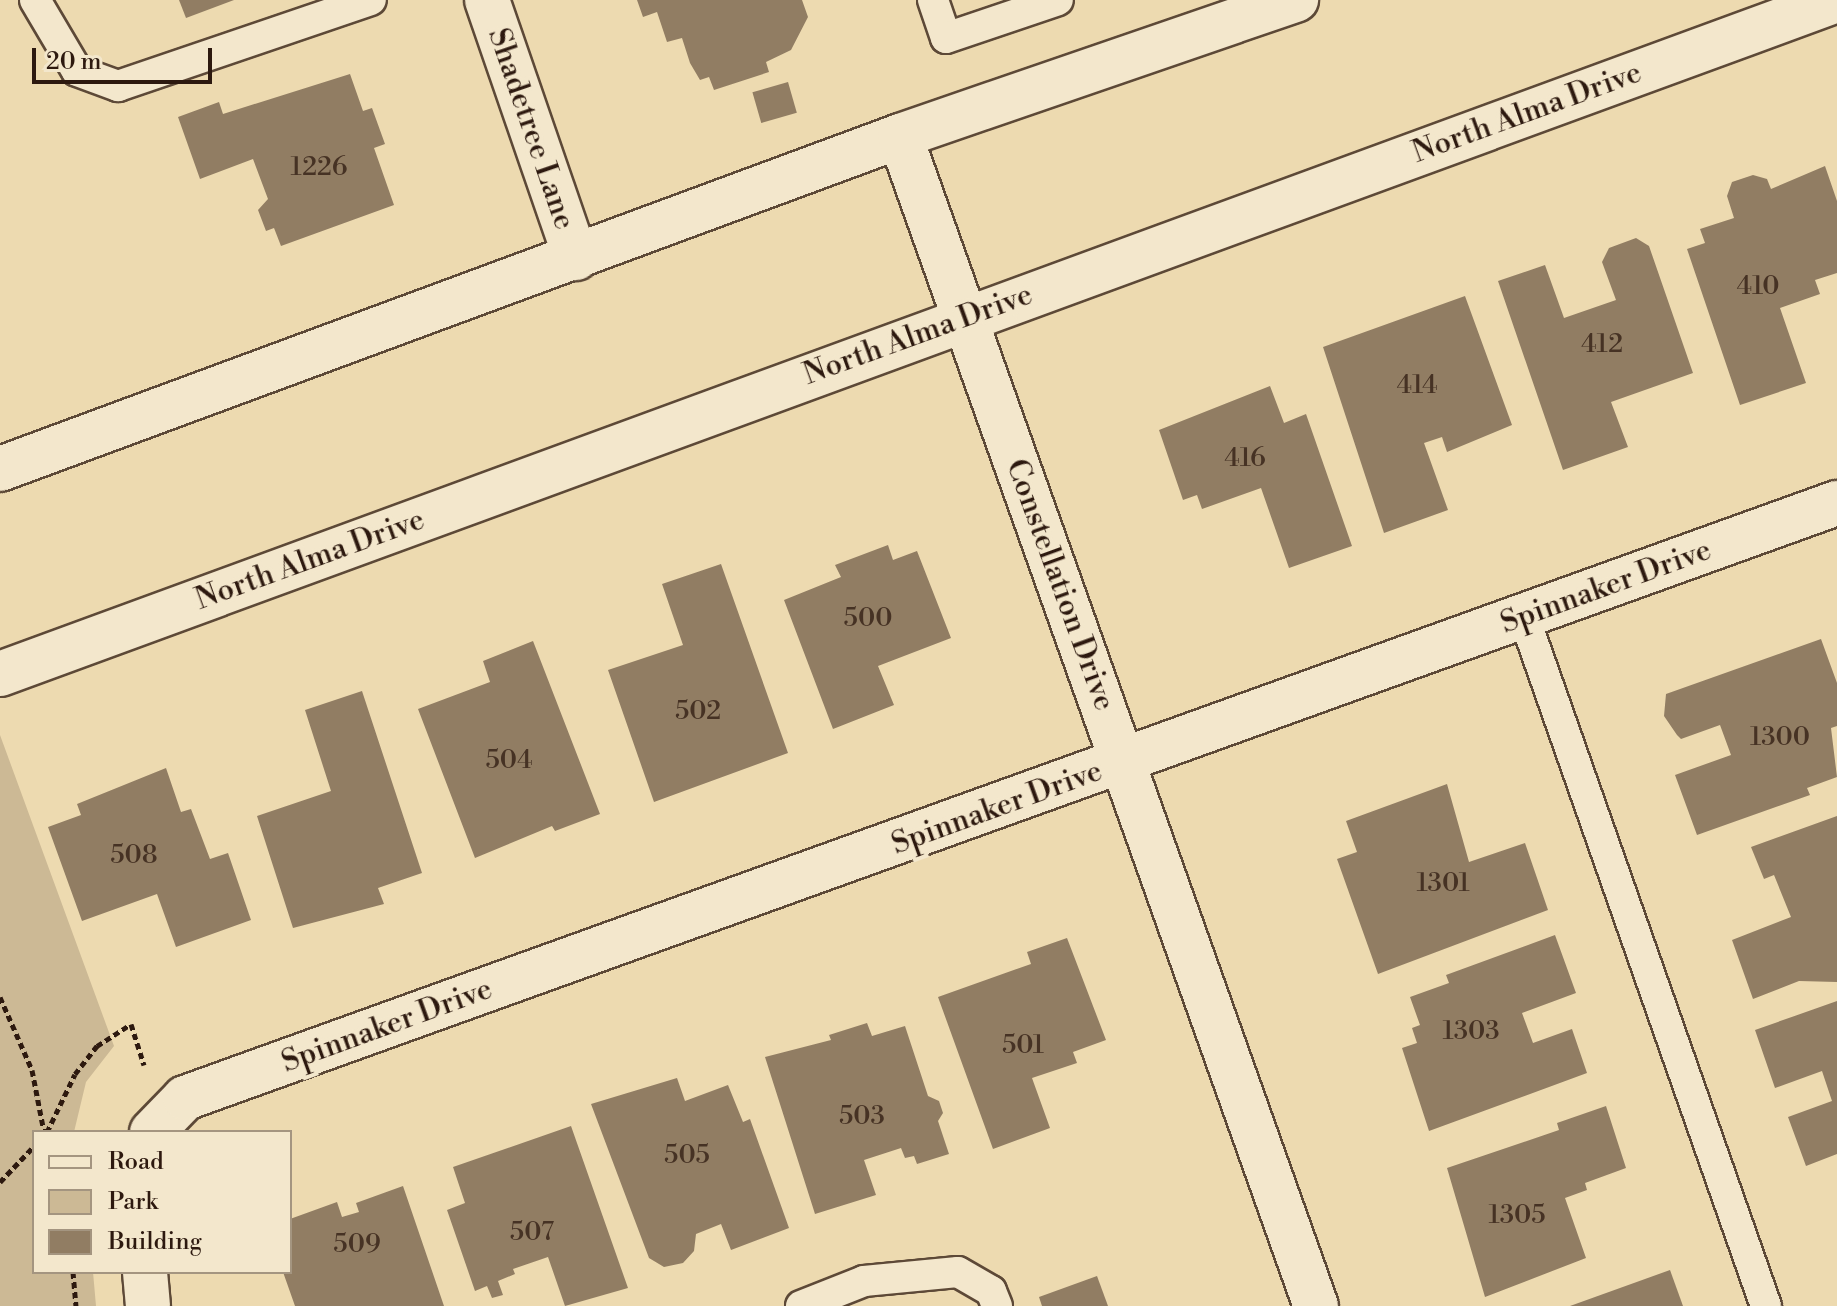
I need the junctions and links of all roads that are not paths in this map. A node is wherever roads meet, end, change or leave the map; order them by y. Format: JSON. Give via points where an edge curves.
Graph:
{"nodes":[{"id":1,"x":35,"y":0,"type":"edge"},
{"id":2,"x":371,"y":0,"type":"edge"},
{"id":3,"x":487,"y":0,"type":"edge"},
{"id":4,"x":933,"y":0,"type":"edge"},
{"id":5,"x":1058,"y":0,"type":"edge"},
{"id":6,"x":1296,"y":0,"type":"edge"},
{"id":7,"x":1837,"y":0,"type":"edge"},
{"id":8,"x":900,"y":136,"type":"junction"},
{"id":9,"x":576,"y":258,"type":"junction"},
{"id":10,"x":965,"y":318,"type":"junction"},
{"id":11,"x":0,"y":469,"type":"edge"},
{"id":12,"x":1837,"y":503,"type":"edge"},
{"id":13,"x":1524,"y":617,"type":"junction"},
{"id":14,"x":0,"y":674,"type":"edge"},
{"id":15,"x":1123,"y":763,"type":"junction"},
{"id":16,"x":156,"y":1125,"type":"edge"},
{"id":17,"x":145,"y":1274,"type":"edge"},
{"id":18,"x":148,"y":1306,"type":"edge"},
{"id":19,"x":801,"y":1306,"type":"edge"},
{"id":20,"x":997,"y":1306,"type":"edge"},
{"id":21,"x":1316,"y":1306,"type":"edge"},
{"id":22,"x":1766,"y":1306,"type":"edge"}],
"edges":[{"from":1,"to":2,"type":"lane","via":[[77,71],[118,86]]},
{"from":3,"to":9,"type":"street","name":"Shadetree Lane"},
{"from":4,"to":5,"type":"lane","via":[[946,38]]},
{"from":6,"to":8,"type":"street"},
{"from":7,"to":10,"type":"street","name":"North Alma Drive"},
{"from":8,"to":9,"type":"street"},
{"from":8,"to":10,"type":"street","name":"Constellation Drive"},
{"from":9,"to":11,"type":"street"},
{"from":10,"to":14,"type":"street","name":"North Alma Drive"},
{"from":10,"to":15,"type":"street","name":"Constellation Drive"},
{"from":12,"to":13,"type":"street","name":"Spinnaker Drive"},
{"from":13,"to":15,"type":"street","name":"Spinnaker Drive"},
{"from":13,"to":22,"type":"lane"},
{"from":15,"to":16,"type":"street","name":"Spinnaker Drive","via":[[185,1098]]},
{"from":15,"to":21,"type":"street","name":"Constellation Drive"},
{"from":17,"to":18,"type":"street"},
{"from":19,"to":20,"type":"lane","via":[[864,1281],[958,1272],[991,1291]]}]}
